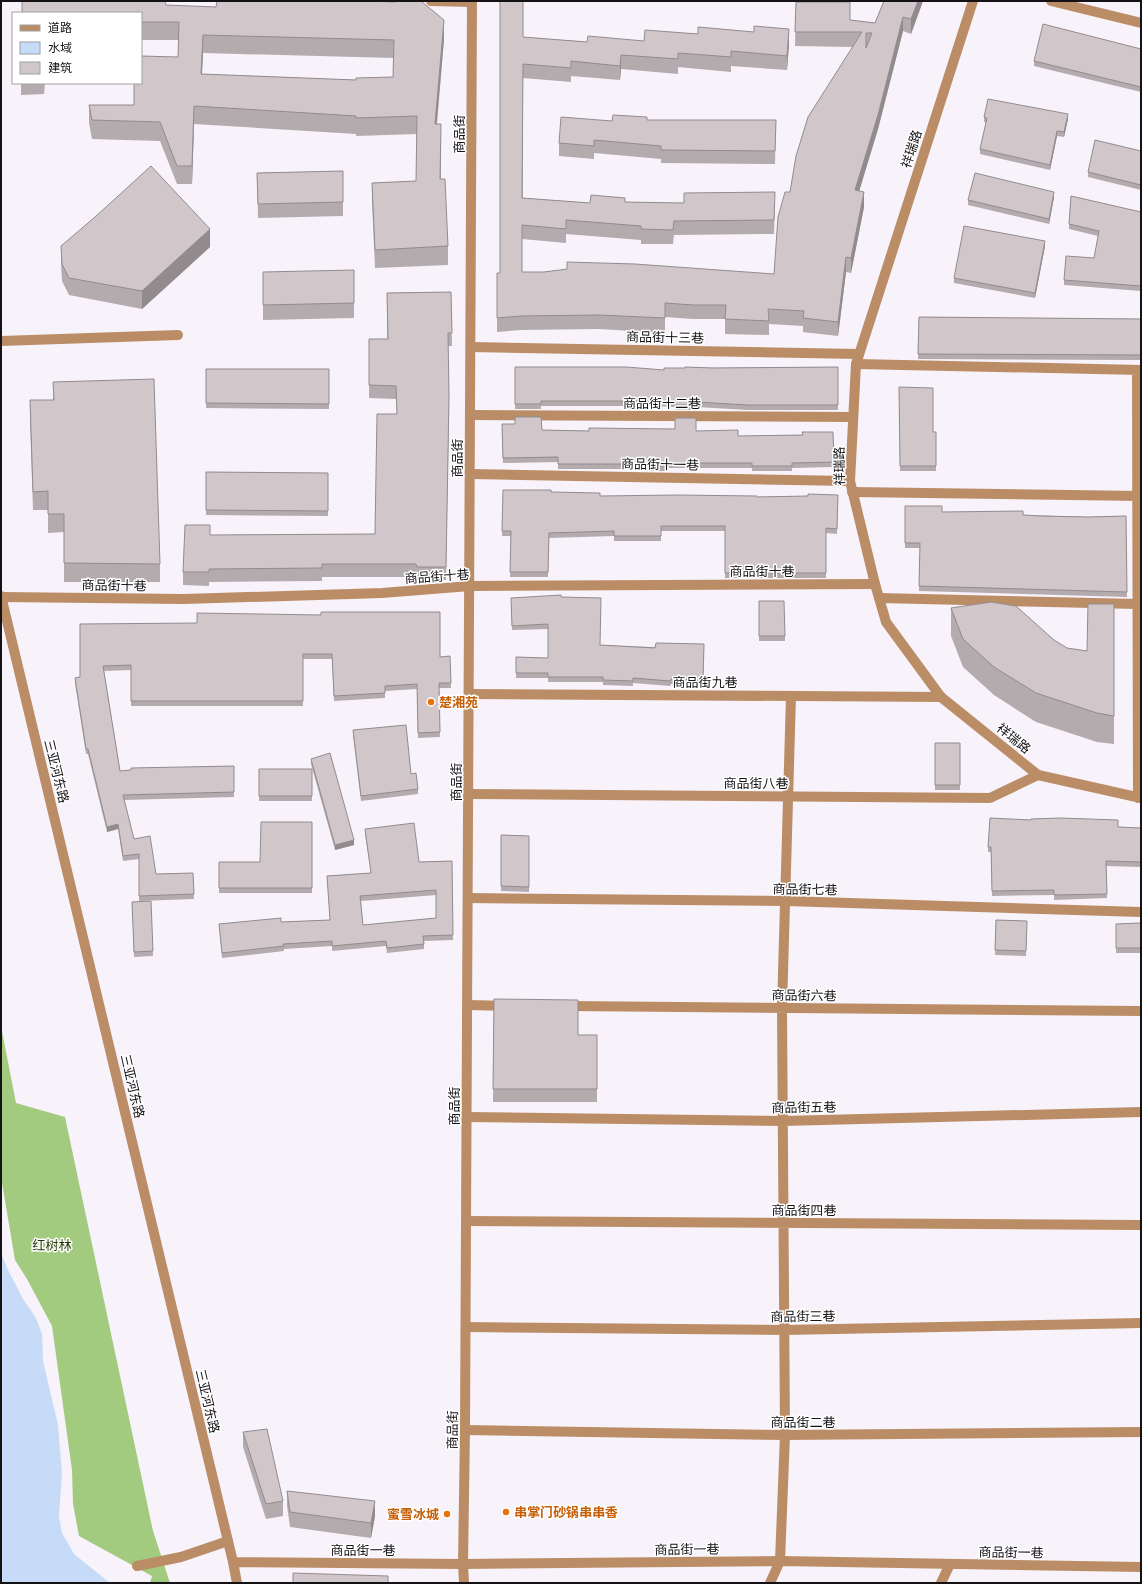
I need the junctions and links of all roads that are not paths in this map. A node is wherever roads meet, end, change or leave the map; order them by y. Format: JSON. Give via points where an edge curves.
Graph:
{"nodes":[{"id":1,"x":431,"y":1,"type":"edge"},
{"id":2,"x":472,"y":1,"type":"edge"},
{"id":3,"x":973,"y":1,"type":"edge"},
{"id":4,"x":1051,"y":1,"type":"edge"},
{"id":5,"x":1141,"y":23,"type":"edge"},
{"id":6,"x":178,"y":335,"type":"dead end"},
{"id":7,"x":1,"y":341,"type":"edge"},
{"id":8,"x":471,"y":347,"type":"junction"},
{"id":9,"x":859,"y":354,"type":"junction"},
{"id":10,"x":856,"y":364,"type":"junction"},
{"id":11,"x":1139,"y":370,"type":"edge"},
{"id":12,"x":470,"y":415,"type":"junction"},
{"id":13,"x":853,"y":417,"type":"junction"},
{"id":14,"x":470,"y":474,"type":"junction"},
{"id":15,"x":850,"y":480,"type":"junction"},
{"id":16,"x":852,"y":492,"type":"junction"},
{"id":17,"x":1139,"y":496,"type":"edge"},
{"id":18,"x":875,"y":584,"type":"junction"},
{"id":19,"x":470,"y":586,"type":"junction"},
{"id":20,"x":1,"y":596,"type":"edge"},
{"id":21,"x":879,"y":598,"type":"junction"},
{"id":22,"x":1138,"y":604,"type":"junction"},
{"id":23,"x":469,"y":694,"type":"junction"},
{"id":24,"x":791,"y":696,"type":"junction"},
{"id":25,"x":941,"y":697,"type":"junction"},
{"id":26,"x":1038,"y":775,"type":"junction"},
{"id":27,"x":468,"y":794,"type":"junction"},
{"id":28,"x":788,"y":797,"type":"junction"},
{"id":29,"x":1139,"y":798,"type":"edge"},
{"id":30,"x":468,"y":898,"type":"junction"},
{"id":31,"x":785,"y":901,"type":"junction"},
{"id":32,"x":1141,"y":912,"type":"edge"},
{"id":33,"x":468,"y":1006,"type":"junction"},
{"id":34,"x":515,"y":1006,"type":"edge"},
{"id":35,"x":554,"y":1006,"type":"edge"},
{"id":36,"x":782,"y":1008,"type":"junction"},
{"id":37,"x":1141,"y":1011,"type":"edge"},
{"id":38,"x":1141,"y":1112,"type":"edge"},
{"id":39,"x":467,"y":1117,"type":"junction"},
{"id":40,"x":783,"y":1120,"type":"junction"},
{"id":41,"x":467,"y":1220,"type":"junction"},
{"id":42,"x":784,"y":1223,"type":"junction"},
{"id":43,"x":1141,"y":1225,"type":"edge"},
{"id":44,"x":1141,"y":1322,"type":"edge"},
{"id":45,"x":466,"y":1327,"type":"junction"},
{"id":46,"x":784,"y":1330,"type":"junction"},
{"id":47,"x":465,"y":1430,"type":"junction"},
{"id":48,"x":1141,"y":1432,"type":"edge"},
{"id":49,"x":785,"y":1435,"type":"junction"},
{"id":50,"x":228,"y":1541,"type":"junction"},
{"id":51,"x":780,"y":1561,"type":"junction"},
{"id":52,"x":233,"y":1562,"type":"junction"},
{"id":53,"x":462,"y":1564,"type":"junction"},
{"id":54,"x":950,"y":1564,"type":"junction"},
{"id":55,"x":137,"y":1566,"type":"dead end"},
{"id":56,"x":1141,"y":1567,"type":"edge"},
{"id":57,"x":237,"y":1583,"type":"edge"},
{"id":58,"x":464,"y":1583,"type":"edge"},
{"id":59,"x":770,"y":1583,"type":"edge"},
{"id":60,"x":941,"y":1583,"type":"edge"}],
"edges":[{"from":1,"to":2,"type":"street"},
{"from":2,"to":8,"type":"street","name":"商品街"},
{"from":3,"to":9,"type":"street","name":"祥瑞路"},
{"from":4,"to":5,"type":"street"},
{"from":6,"to":7,"type":"street"},
{"from":8,"to":9,"type":"street","name":"商品街十三巷"},
{"from":8,"to":12,"type":"street","name":"商品街"},
{"from":9,"to":10,"type":"street","name":"祥瑞路"},
{"from":10,"to":11,"type":"street"},
{"from":10,"to":13,"type":"street","name":"祥瑞路"},
{"from":11,"to":17,"type":"street"},
{"from":12,"to":13,"type":"street","name":"商品街十二巷"},
{"from":12,"to":14,"type":"street","name":"商品街"},
{"from":13,"to":15,"type":"street","name":"祥瑞路"},
{"from":14,"to":15,"type":"street","name":"商品街十一巷"},
{"from":14,"to":19,"type":"street","name":"商品街"},
{"from":15,"to":16,"type":"street","name":"祥瑞路"},
{"from":16,"to":17,"type":"street"},
{"from":16,"to":18,"type":"street","name":"祥瑞路"},
{"from":17,"to":22,"type":"street"},
{"from":18,"to":19,"type":"street","name":"商品街十巷"},
{"from":18,"to":21,"type":"street","name":"祥瑞路"},
{"from":19,"to":20,"type":"street","name":"商品街十巷","via":[[382,593],[184,599]]},
{"from":19,"to":23,"type":"street","name":"商品街"},
{"from":20,"to":50,"type":"street","name":"三亚河东路"},
{"from":21,"to":22,"type":"street"},
{"from":21,"to":25,"type":"street","name":"祥瑞路","via":[[886,622]]},
{"from":22,"to":29,"type":"street"},
{"from":23,"to":24,"type":"street","name":"商品街九巷"},
{"from":23,"to":27,"type":"street","name":"商品街"},
{"from":24,"to":25,"type":"street","name":"商品街九巷"},
{"from":24,"to":28,"type":"street"},
{"from":25,"to":26,"type":"street","name":"祥瑞路"},
{"from":26,"to":28,"type":"street","name":"商品街八巷","via":[[990,798]]},
{"from":26,"to":29,"type":"street","name":"祥瑞路"},
{"from":27,"to":28,"type":"street","name":"商品街八巷"},
{"from":27,"to":30,"type":"street","name":"商品街"},
{"from":28,"to":31,"type":"street"},
{"from":30,"to":31,"type":"street","name":"商品街七巷"},
{"from":30,"to":33,"type":"street","name":"商品街"},
{"from":31,"to":32,"type":"street","name":"商品街七巷"},
{"from":31,"to":36,"type":"street"},
{"from":33,"to":34,"type":"street"},
{"from":33,"to":39,"type":"street","name":"商品街"},
{"from":35,"to":36,"type":"street","name":"商品街六巷"},
{"from":36,"to":37,"type":"street","name":"商品街六巷"},
{"from":36,"to":40,"type":"street"},
{"from":38,"to":40,"type":"street","name":"商品街五巷"},
{"from":39,"to":40,"type":"street","name":"商品街五巷"},
{"from":39,"to":41,"type":"street","name":"商品街"},
{"from":40,"to":42,"type":"street"},
{"from":41,"to":42,"type":"street","name":"商品街四巷"},
{"from":41,"to":45,"type":"street","name":"商品街"},
{"from":42,"to":43,"type":"street","name":"商品街四巷"},
{"from":42,"to":46,"type":"street"},
{"from":44,"to":46,"type":"street","name":"商品街三巷"},
{"from":45,"to":46,"type":"street","name":"商品街三巷"},
{"from":45,"to":47,"type":"street","name":"商品街"},
{"from":46,"to":49,"type":"street"},
{"from":47,"to":49,"type":"street","name":"商品街二巷"},
{"from":47,"to":53,"type":"street","name":"商品街"},
{"from":48,"to":49,"type":"street","name":"商品街二巷"},
{"from":49,"to":51,"type":"street"},
{"from":50,"to":52,"type":"street","name":"三亚河东路"},
{"from":50,"to":55,"type":"street","via":[[180,1557]]},
{"from":51,"to":53,"type":"street","name":"商品街一巷"},
{"from":51,"to":54,"type":"street","name":"商品街一巷"},
{"from":51,"to":59,"type":"street"},
{"from":52,"to":53,"type":"street","name":"商品街一巷"},
{"from":52,"to":57,"type":"street","name":"三亚河东路"},
{"from":53,"to":58,"type":"street","name":"商品街"},
{"from":54,"to":56,"type":"street","name":"商品街一巷"},
{"from":54,"to":60,"type":"street"}]}
